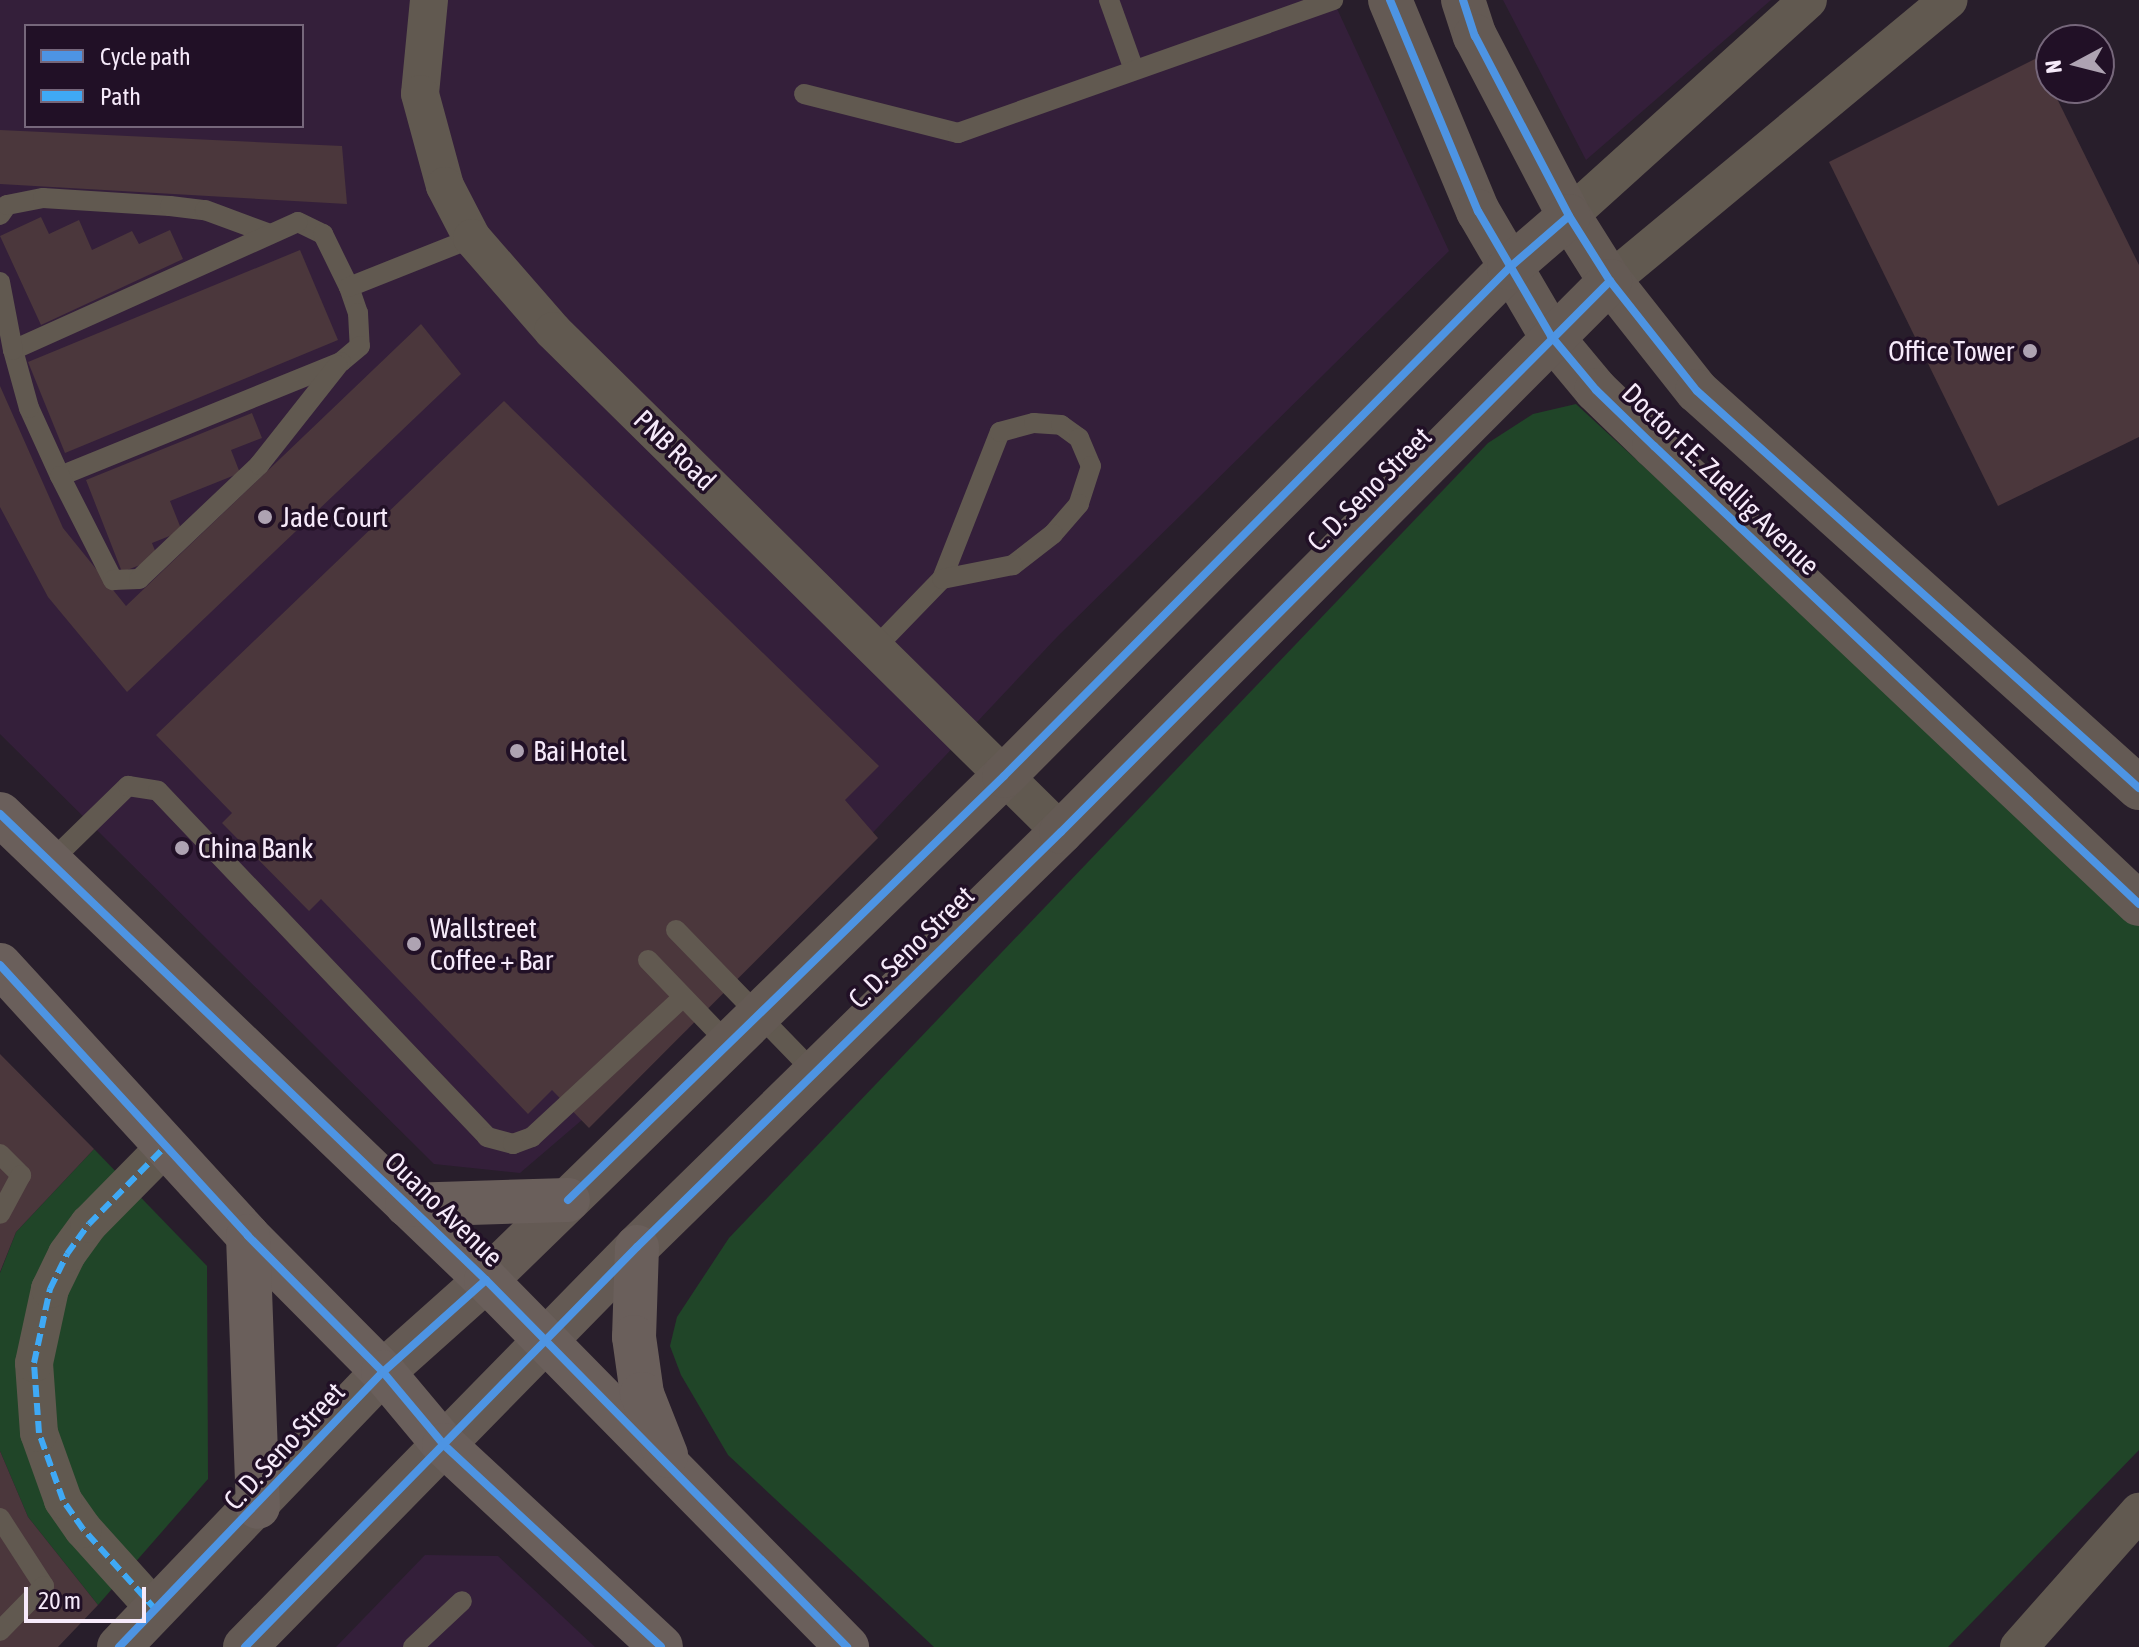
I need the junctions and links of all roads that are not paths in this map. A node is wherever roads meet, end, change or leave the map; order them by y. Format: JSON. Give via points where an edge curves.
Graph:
{"nodes":[{"id":1,"x":429,"y":0,"type":"edge"},
{"id":2,"x":1109,"y":0,"type":"edge"},
{"id":3,"x":1333,"y":0,"type":"edge"},
{"id":4,"x":1390,"y":0,"type":"edge"},
{"id":5,"x":1463,"y":0,"type":"edge"},
{"id":6,"x":1808,"y":0,"type":"edge"},
{"id":7,"x":1948,"y":0,"type":"edge"},
{"id":8,"x":1134,"y":70,"type":"junction"},
{"id":9,"x":804,"y":94,"type":"dead end"},
{"id":10,"x":0,"y":215,"type":"edge"},
{"id":11,"x":1569,"y":216,"type":"junction"},
{"id":12,"x":270,"y":234,"type":"junction"},
{"id":13,"x":472,"y":238,"type":"junction"},
{"id":14,"x":1509,"y":268,"type":"junction"},
{"id":15,"x":1610,"y":281,"type":"junction"},
{"id":16,"x":0,"y":282,"type":"edge"},
{"id":17,"x":349,"y":287,"type":"junction"},
{"id":18,"x":1551,"y":336,"type":"junction"},
{"id":19,"x":13,"y":350,"type":"junction"},
{"id":20,"x":341,"y":362,"type":"junction"},
{"id":21,"x":60,"y":476,"type":"junction"},
{"id":22,"x":942,"y":579,"type":"junction"},
{"id":23,"x":876,"y":647,"type":"junction"},
{"id":24,"x":1004,"y":776,"type":"junction"},
{"id":25,"x":2139,"y":788,"type":"edge"},
{"id":26,"x":0,"y":814,"type":"edge"},
{"id":27,"x":1061,"y":832,"type":"junction"},
{"id":28,"x":50,"y":862,"type":"junction"},
{"id":29,"x":2139,"y":904,"type":"edge"},
{"id":30,"x":676,"y":930,"type":"dead end"},
{"id":31,"x":648,"y":960,"type":"dead end"},
{"id":32,"x":0,"y":965,"type":"edge"},
{"id":33,"x":683,"y":997,"type":"junction"},
{"id":34,"x":742,"y":1029,"type":"junction"},
{"id":35,"x":814,"y":1072,"type":"junction"},
{"id":36,"x":166,"y":1146,"type":"junction"},
{"id":37,"x":0,"y":1154,"type":"edge"},
{"id":38,"x":568,"y":1200,"type":"junction"},
{"id":39,"x":407,"y":1205,"type":"junction"},
{"id":40,"x":0,"y":1214,"type":"edge"},
{"id":41,"x":248,"y":1236,"type":"junction"},
{"id":42,"x":637,"y":1247,"type":"junction"},
{"id":43,"x":486,"y":1280,"type":"junction"},
{"id":44,"x":544,"y":1344,"type":"junction"},
{"id":45,"x":383,"y":1372,"type":"junction"},
{"id":46,"x":444,"y":1445,"type":"junction"},
{"id":47,"x":672,"y":1472,"type":"junction"},
{"id":48,"x":258,"y":1507,"type":"junction"},
{"id":49,"x":2139,"y":1512,"type":"edge"},
{"id":50,"x":0,"y":1518,"type":"edge"},
{"id":51,"x":462,"y":1601,"type":"dead end"},
{"id":52,"x":156,"y":1610,"type":"junction"},
{"id":53,"x":0,"y":1631,"type":"edge"},
{"id":54,"x":119,"y":1647,"type":"edge"},
{"id":55,"x":245,"y":1647,"type":"edge"},
{"id":56,"x":413,"y":1647,"type":"edge"},
{"id":57,"x":661,"y":1647,"type":"edge"},
{"id":58,"x":847,"y":1647,"type":"edge"},
{"id":59,"x":2019,"y":1647,"type":"edge"}],
"edges":[{"from":1,"to":13,"type":"street","name":"PNB Road","via":[[420,94],[445,186]]},
{"from":2,"to":8,"type":"lane"},
{"from":3,"to":8,"type":"lane"},
{"from":4,"to":14,"type":"street","name":"Doctor F.E. Zuellig Avenue","via":[[1436,116]]},
{"from":5,"to":11,"type":"street","name":"Doctor F.E. Zuellig Avenue","via":[[1475,36]]},
{"from":6,"to":11,"type":"street","name":"C. D. Seno Street"},
{"from":7,"to":15,"type":"street","name":"C. D. Seno Street"},
{"from":8,"to":9,"type":"lane","via":[[958,133]]},
{"from":10,"to":12,"type":"lane","via":[[7,205],[43,198],[170,206],[205,210]]},
{"from":11,"to":14,"type":"street","name":"C. D. Seno Street"},
{"from":11,"to":15,"type":"street","name":"Doctor F.E. Zuellig Avenue"},
{"from":12,"to":17,"type":"lane","via":[[298,222],[323,234]]},
{"from":12,"to":19,"type":"lane"},
{"from":13,"to":17,"type":"lane"},
{"from":13,"to":23,"type":"street","name":"PNB Road","via":[[553,331]]},
{"from":14,"to":18,"type":"street","name":"Doctor F.E. Zuellig Avenue"},
{"from":14,"to":24,"type":"street","name":"C. D. Seno Street"},
{"from":15,"to":18,"type":"street","name":"C. D. Seno Street"},
{"from":15,"to":25,"type":"street","name":"Doctor F.E. Zuellig Avenue","via":[[1697,391]]},
{"from":16,"to":19,"type":"lane"},
{"from":17,"to":20,"type":"lane","via":[[358,313],[360,346]]},
{"from":18,"to":27,"type":"street","name":"C. D. Seno Street"},
{"from":18,"to":29,"type":"street","name":"Doctor F.E. Zuellig Avenue","via":[[1644,437]]},
{"from":19,"to":21,"type":"lane","via":[[29,408]]},
{"from":20,"to":21,"type":"lane"},
{"from":20,"to":21,"type":"lane","via":[[259,465],[139,579],[113,580]]},
{"from":22,"to":22,"type":"lane","via":[[1000,432],[1034,423],[1061,425],[1079,438],[1091,466],[1079,504],[1053,534],[1013,565]]},
{"from":22,"to":23,"type":"lane"},
{"from":23,"to":24,"type":"street","name":"PNB Road"},
{"from":24,"to":27,"type":"street","name":"PNB Road"},
{"from":24,"to":34,"type":"street","name":"C. D. Seno Street"},
{"from":26,"to":28,"type":"highway","name":"Ouano Avenue"},
{"from":27,"to":35,"type":"street","name":"C. D. Seno Street"},
{"from":28,"to":33,"type":"lane","via":[[128,786],[158,791],[487,1137],[513,1144],[532,1137]]},
{"from":28,"to":39,"type":"highway","name":"Ouano Avenue"},
{"from":30,"to":34,"type":"lane"},
{"from":31,"to":33,"type":"lane"},
{"from":32,"to":36,"type":"highway"},
{"from":33,"to":34,"type":"lane"},
{"from":34,"to":35,"type":"lane"},
{"from":34,"to":38,"type":"street","name":"C. D. Seno Street"},
{"from":35,"to":42,"type":"street","name":"C. D. Seno Street"},
{"from":36,"to":41,"type":"highway"},
{"from":36,"to":52,"type":"street","via":[[89,1224],[67,1254],[50,1289],[34,1363],[39,1433],[63,1500]]},
{"from":37,"to":40,"type":"lane","via":[[21,1175]]},
{"from":38,"to":39,"type":"highway"},
{"from":38,"to":43,"type":"street","name":"C. D. Seno Street"},
{"from":39,"to":43,"type":"highway","name":"Ouano Avenue"},
{"from":41,"to":45,"type":"highway"},
{"from":41,"to":48,"type":"highway"},
{"from":42,"to":44,"type":"street","name":"C. D. Seno Street"},
{"from":42,"to":47,"type":"highway","via":[[634,1337],[642,1394]]},
{"from":43,"to":44,"type":"highway","name":"Ouano Avenue"},
{"from":43,"to":45,"type":"street","name":"C. D. Seno Street"},
{"from":44,"to":46,"type":"street","name":"C. D. Seno Street"},
{"from":44,"to":47,"type":"highway","name":"Ouano Avenue"},
{"from":45,"to":46,"type":"highway"},
{"from":45,"to":48,"type":"street","name":"C. D. Seno Street"},
{"from":46,"to":55,"type":"street","name":"C. D. Seno Street"},
{"from":46,"to":57,"type":"highway"},
{"from":47,"to":58,"type":"highway","name":"Ouano Avenue"},
{"from":48,"to":52,"type":"street","name":"C. D. Seno Street"},
{"from":49,"to":59,"type":"street"},
{"from":50,"to":53,"type":"lane","via":[[44,1586]]},
{"from":51,"to":56,"type":"lane"},
{"from":52,"to":54,"type":"street","name":"C. D. Seno Street"}]}
